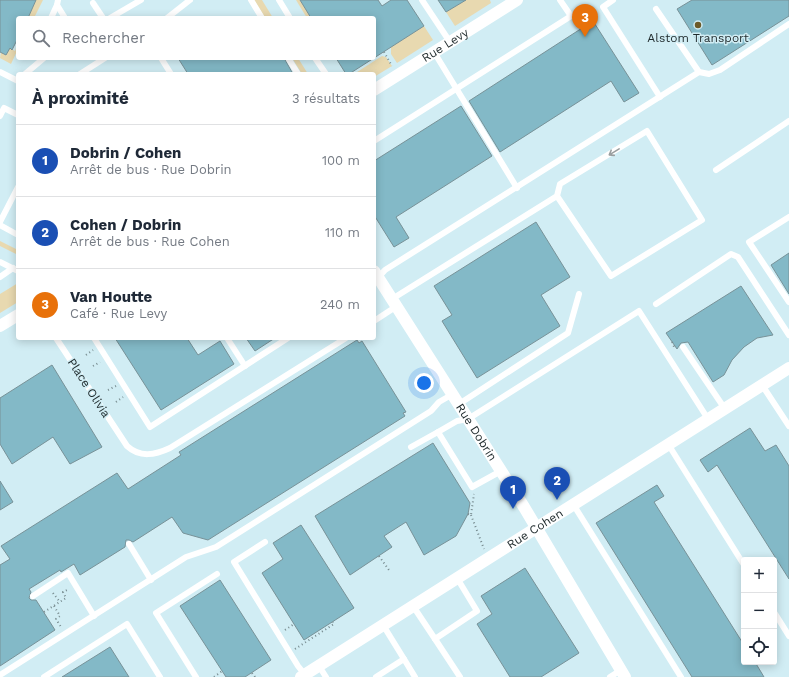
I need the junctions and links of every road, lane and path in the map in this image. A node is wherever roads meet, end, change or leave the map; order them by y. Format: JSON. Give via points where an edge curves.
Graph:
{"nodes":[{"id":1,"x":142,"y":0,"type":"edge"},
{"id":2,"x":190,"y":0,"type":"edge"},
{"id":3,"x":251,"y":0,"type":"edge"},
{"id":4,"x":279,"y":0,"type":"edge"},
{"id":5,"x":422,"y":0,"type":"edge"},
{"id":6,"x":517,"y":0,"type":"edge"},
{"id":7,"x":560,"y":0,"type":"edge"},
{"id":8,"x":94,"y":1,"type":"edge"},
{"id":9,"x":610,"y":1,"type":"edge"},
{"id":10,"x":57,"y":2,"type":"edge"},
{"id":11,"x":656,"y":9,"type":"dead end"},
{"id":12,"x":52,"y":16,"type":"edge"},
{"id":13,"x":64,"y":16,"type":"edge"},
{"id":14,"x":102,"y":16,"type":"edge"},
{"id":15,"x":114,"y":16,"type":"edge"},
{"id":16,"x":170,"y":16,"type":"edge"},
{"id":17,"x":261,"y":16,"type":"edge"},
{"id":18,"x":289,"y":16,"type":"edge"},
{"id":19,"x":789,"y":24,"type":"edge"},
{"id":20,"x":450,"y":42,"type":"junction"},
{"id":21,"x":384,"y":52,"type":"dead end"},
{"id":22,"x":434,"y":52,"type":"junction"},
{"id":23,"x":42,"y":60,"type":"edge"},
{"id":24,"x":102,"y":60,"type":"edge"},
{"id":25,"x":162,"y":60,"type":"edge"},
{"id":26,"x":289,"y":60,"type":"edge"},
{"id":27,"x":317,"y":60,"type":"edge"},
{"id":28,"x":392,"y":66,"type":"dead end"},
{"id":29,"x":0,"y":72,"type":"edge"},
{"id":30,"x":27,"y":72,"type":"edge"},
{"id":31,"x":83,"y":72,"type":"edge"},
{"id":32,"x":170,"y":72,"type":"edge"},
{"id":33,"x":297,"y":72,"type":"edge"},
{"id":34,"x":325,"y":72,"type":"edge"},
{"id":35,"x":699,"y":72,"type":"junction"},
{"id":36,"x":16,"y":79,"type":"edge"},
{"id":37,"x":455,"y":88,"type":"junction"},
{"id":38,"x":376,"y":89,"type":"edge"},
{"id":39,"x":660,"y":97,"type":"junction"},
{"id":40,"x":16,"y":114,"type":"edge"},
{"id":41,"x":0,"y":116,"type":"edge"},
{"id":42,"x":789,"y":121,"type":"edge"},
{"id":43,"x":376,"y":140,"type":"edge"},
{"id":44,"x":716,"y":170,"type":"dead end"},
{"id":45,"x":516,"y":188,"type":"junction"},
{"id":46,"x":16,"y":191,"type":"edge"},
{"id":47,"x":557,"y":196,"type":"junction"},
{"id":48,"x":789,"y":217,"type":"edge"},
{"id":49,"x":0,"y":222,"type":"edge"},
{"id":50,"x":0,"y":226,"type":"edge"},
{"id":51,"x":16,"y":234,"type":"edge"},
{"id":52,"x":0,"y":262,"type":"edge"},
{"id":53,"x":15,"y":270,"type":"edge"},
{"id":54,"x":376,"y":276,"type":"edge"},
{"id":55,"x":0,"y":277,"type":"edge"},
{"id":56,"x":376,"y":278,"type":"edge"},
{"id":57,"x":580,"y":294,"type":"dead end"},
{"id":58,"x":789,"y":302,"type":"edge"},
{"id":59,"x":395,"y":303,"type":"junction"},
{"id":60,"x":656,"y":304,"type":"dead end"},
{"id":61,"x":16,"y":316,"type":"edge"},
{"id":62,"x":376,"y":319,"type":"edge"},
{"id":63,"x":0,"y":326,"type":"edge"},
{"id":64,"x":789,"y":335,"type":"edge"},
{"id":65,"x":57,"y":340,"type":"edge"},
{"id":66,"x":95,"y":340,"type":"edge"},
{"id":67,"x":228,"y":340,"type":"edge"},
{"id":68,"x":285,"y":340,"type":"edge"},
{"id":69,"x":343,"y":340,"type":"edge"},
{"id":70,"x":672,"y":342,"type":"dead end"},
{"id":71,"x":683,"y":347,"type":"dead end"},
{"id":72,"x":675,"y":348,"type":"dead end"},
{"id":73,"x":245,"y":366,"type":"junction"},
{"id":74,"x":789,"y":368,"type":"edge"},
{"id":75,"x":762,"y":385,"type":"junction"},
{"id":76,"x":456,"y":399,"type":"junction"},
{"id":77,"x":725,"y":409,"type":"junction"},
{"id":78,"x":468,"y":418,"type":"junction"},
{"id":79,"x":708,"y":419,"type":"junction"},
{"id":80,"x":789,"y":426,"type":"edge"},
{"id":81,"x":438,"y":432,"type":"junction"},
{"id":82,"x":668,"y":444,"type":"junction"},
{"id":83,"x":411,"y":447,"type":"dead end"},
{"id":84,"x":501,"y":471,"type":"junction"},
{"id":85,"x":475,"y":494,"type":"dead end"},
{"id":86,"x":573,"y":504,"type":"junction"},
{"id":87,"x":536,"y":528,"type":"junction"},
{"id":88,"x":265,"y":542,"type":"dead end"},
{"id":89,"x":129,"y":544,"type":"dead end"},
{"id":90,"x":483,"y":548,"type":"dead end"},
{"id":91,"x":379,"y":556,"type":"dead end"},
{"id":92,"x":741,"y":560,"type":"edge"},
{"id":93,"x":388,"y":570,"type":"dead end"},
{"id":94,"x":217,"y":574,"type":"dead end"},
{"id":95,"x":457,"y":578,"type":"junction"},
{"id":96,"x":151,"y":580,"type":"junction"},
{"id":97,"x":71,"y":587,"type":"dead end"},
{"id":98,"x":33,"y":596,"type":"dead end"},
{"id":99,"x":48,"y":596,"type":"dead end"},
{"id":100,"x":60,"y":602,"type":"junction"},
{"id":101,"x":54,"y":606,"type":"junction"},
{"id":102,"x":413,"y":606,"type":"junction"},
{"id":103,"x":44,"y":612,"type":"dead end"},
{"id":104,"x":94,"y":616,"type":"junction"},
{"id":105,"x":777,"y":617,"type":"edge"},
{"id":106,"x":332,"y":622,"type":"dead end"},
{"id":107,"x":294,"y":624,"type":"dead end"},
{"id":108,"x":383,"y":625,"type":"junction"},
{"id":109,"x":290,"y":626,"type":"dead end"},
{"id":110,"x":62,"y":629,"type":"dead end"},
{"id":111,"x":789,"y":636,"type":"edge"},
{"id":112,"x":435,"y":639,"type":"junction"},
{"id":113,"x":294,"y":650,"type":"dead end"},
{"id":114,"x":404,"y":659,"type":"junction"},
{"id":115,"x":319,"y":666,"type":"junction"},
{"id":116,"x":222,"y":671,"type":"dead end"},
{"id":117,"x":252,"y":673,"type":"dead end"},
{"id":118,"x":623,"y":673,"type":"edge"},
{"id":119,"x":0,"y":675,"type":"edge"},
{"id":120,"x":304,"y":676,"type":"edge"},
{"id":121,"x":44,"y":677,"type":"edge"},
{"id":122,"x":160,"y":677,"type":"edge"},
{"id":123,"x":196,"y":677,"type":"edge"},
{"id":124,"x":214,"y":677,"type":"edge"},
{"id":125,"x":255,"y":677,"type":"edge"},
{"id":126,"x":326,"y":677,"type":"edge"},
{"id":127,"x":376,"y":677,"type":"edge"},
{"id":128,"x":416,"y":677,"type":"edge"},
{"id":129,"x":460,"y":677,"type":"edge"},
{"id":130,"x":610,"y":677,"type":"edge"},
{"id":131,"x":681,"y":677,"type":"edge"}],
"edges":[{"from":1,"to":15,"type":"lane"},
{"from":2,"to":16,"type":"lane"},
{"from":3,"to":17,"type":"lane"},
{"from":4,"to":18,"type":"lane"},
{"from":5,"to":20,"type":"lane"},
{"from":6,"to":20,"type":"street","name":"Rue Levy"},
{"from":7,"to":37,"type":"lane","via":[[571,16]]},
{"from":8,"to":14,"type":"lane"},
{"from":9,"to":39,"type":"lane","via":[[603,7]]},
{"from":10,"to":12,"type":"lane"},
{"from":10,"to":13,"type":"lane"},
{"from":11,"to":35,"type":"lane"},
{"from":19,"to":35,"type":"lane","via":[[720,70],[709,74]]},
{"from":20,"to":22,"type":"street","name":"Rue Levy"},
{"from":21,"to":28,"type":"path"},
{"from":22,"to":37,"type":"lane"},
{"from":22,"to":38,"type":"street","name":"Rue Levy"},
{"from":23,"to":30,"type":"lane"},
{"from":24,"to":31,"type":"lane"},
{"from":25,"to":32,"type":"lane"},
{"from":26,"to":33,"type":"lane"},
{"from":27,"to":34,"type":"lane"},
{"from":29,"to":36,"type":"lane"},
{"from":35,"to":39,"type":"lane"},
{"from":37,"to":43,"type":"lane"},
{"from":37,"to":45,"type":"lane"},
{"from":39,"to":45,"type":"lane"},
{"from":40,"to":41,"type":"lane","via":[[4,108]]},
{"from":42,"to":44,"type":"lane"},
{"from":45,"to":54,"type":"lane"},
{"from":46,"to":49,"type":"lane"},
{"from":47,"to":47,"type":"lane","one_way":true,"via":[[612,276],[702,220],[647,131],[560,184]]},
{"from":47,"to":59,"type":"lane"},
{"from":48,"to":58,"type":"lane","via":[[749,242]]},
{"from":50,"to":51,"type":"lane"},
{"from":52,"to":53,"type":"lane"},
{"from":53,"to":55,"type":"lane"},
{"from":56,"to":59,"type":"street","name":"Rue Dobrin"},
{"from":57,"to":76,"type":"lane","via":[[568,332]]},
{"from":59,"to":62,"type":"lane"},
{"from":59,"to":76,"type":"street","name":"Rue Dobrin"},
{"from":60,"to":64,"type":"lane","via":[[731,254],[738,257]]},
{"from":61,"to":63,"type":"street"},
{"from":65,"to":69,"type":"lane","name":"Place Olivia","via":[[122,438],[131,450],[140,454],[163,451]]},
{"from":66,"to":73,"type":"lane","via":[[150,427]]},
{"from":67,"to":73,"type":"lane"},
{"from":68,"to":73,"type":"lane"},
{"from":70,"to":72,"type":"path"},
{"from":71,"to":77,"type":"lane"},
{"from":74,"to":75,"type":"street","name":"Rue Cohen"},
{"from":75,"to":77,"type":"street","name":"Rue Cohen"},
{"from":75,"to":80,"type":"lane"},
{"from":76,"to":78,"type":"street","name":"Rue Dobrin"},
{"from":76,"to":96,"type":"lane","via":[[440,402],[431,411],[216,547],[186,557]]},
{"from":77,"to":79,"type":"street","name":"Rue Cohen"},
{"from":78,"to":79,"type":"lane","via":[[639,311]]},
{"from":78,"to":81,"type":"lane"},
{"from":78,"to":84,"type":"street","name":"Rue Dobrin"},
{"from":79,"to":82,"type":"street","name":"Rue Cohen"},
{"from":81,"to":83,"type":"lane"},
{"from":81,"to":84,"type":"lane","via":[[472,487]]},
{"from":82,"to":86,"type":"street","name":"Rue Cohen"},
{"from":82,"to":92,"type":"lane"},
{"from":84,"to":87,"type":"street","name":"Rue Dobrin"},
{"from":85,"to":90,"type":"path","via":[[469,515]]},
{"from":86,"to":87,"type":"street","name":"Rue Cohen"},
{"from":86,"to":131,"type":"lane"},
{"from":87,"to":95,"type":"street","name":"Rue Cohen"},
{"from":87,"to":118,"type":"street","name":"Rue Dobrin"},
{"from":88,"to":120,"type":"lane","via":[[234,562]]},
{"from":89,"to":96,"type":"lane"},
{"from":91,"to":93,"type":"path"},
{"from":94,"to":123,"type":"lane","via":[[156,613]]},
{"from":95,"to":102,"type":"street","name":"Rue Cohen"},
{"from":95,"to":112,"type":"lane","via":[[477,611]]},
{"from":96,"to":104,"type":"lane"},
{"from":97,"to":100,"type":"path","via":[[63,592],[66,598]]},
{"from":98,"to":104,"type":"lane","via":[[68,573]]},
{"from":99,"to":100,"type":"path","via":[[54,592]]},
{"from":100,"to":101,"type":"path"},
{"from":101,"to":103,"type":"path"},
{"from":101,"to":110,"type":"path","via":[[60,616],[56,619]]},
{"from":102,"to":108,"type":"street","name":"Rue Cohen"},
{"from":102,"to":112,"type":"lane"},
{"from":104,"to":119,"type":"lane"},
{"from":105,"to":111,"type":"lane"},
{"from":106,"to":113,"type":"path","via":[[334,624]]},
{"from":107,"to":109,"type":"path"},
{"from":108,"to":114,"type":"lane"},
{"from":108,"to":115,"type":"street","name":"Rue Cohen"},
{"from":112,"to":129,"type":"lane"},
{"from":114,"to":127,"type":"lane"},
{"from":114,"to":128,"type":"lane"},
{"from":115,"to":120,"type":"street","name":"Rue Cohen"},
{"from":115,"to":126,"type":"lane"},
{"from":116,"to":124,"type":"path"},
{"from":117,"to":125,"type":"path"},
{"from":118,"to":130,"type":"lane"},
{"from":121,"to":122,"type":"lane","via":[[127,624]]}]}
